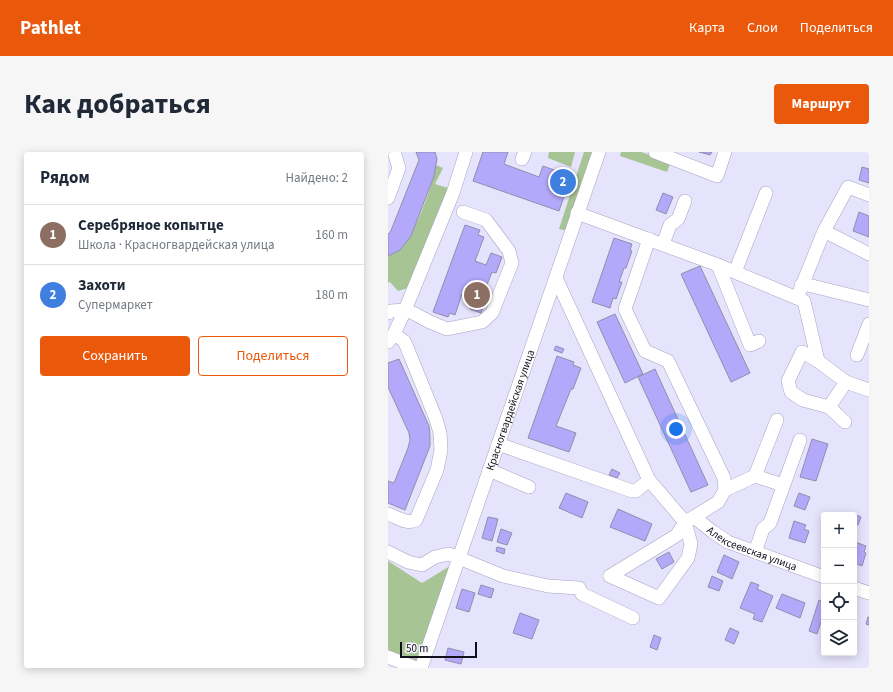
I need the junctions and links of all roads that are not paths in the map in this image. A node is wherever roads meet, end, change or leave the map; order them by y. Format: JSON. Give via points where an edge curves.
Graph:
{"nodes":[{"id":1,"x":394,"y":152,"type":"edge"},
{"id":2,"x":466,"y":152,"type":"edge"},
{"id":3,"x":598,"y":152,"type":"edge"},
{"id":4,"x":655,"y":152,"type":"edge"},
{"id":5,"x":725,"y":152,"type":"edge"},
{"id":6,"x":766,"y":193,"type":"dead end"},
{"id":7,"x":869,"y":195,"type":"edge"},
{"id":8,"x":388,"y":198,"type":"edge"},
{"id":9,"x":685,"y":201,"type":"dead end"},
{"id":10,"x":463,"y":212,"type":"dead end"},
{"id":11,"x":578,"y":213,"type":"junction"},
{"id":12,"x":824,"y":231,"type":"junction"},
{"id":13,"x":649,"y":239,"type":"junction"},
{"id":14,"x":663,"y":244,"type":"junction"},
{"id":15,"x":869,"y":254,"type":"edge"},
{"id":16,"x":718,"y":265,"type":"junction"},
{"id":17,"x":735,"y":272,"type":"junction"},
{"id":18,"x":556,"y":278,"type":"junction"},
{"id":19,"x":799,"y":292,"type":"junction"},
{"id":20,"x":869,"y":300,"type":"edge"},
{"id":21,"x":405,"y":310,"type":"junction"},
{"id":22,"x":388,"y":313,"type":"edge"},
{"id":23,"x":869,"y":324,"type":"edge"},
{"id":24,"x":391,"y":338,"type":"edge"},
{"id":25,"x":759,"y":341,"type":"dead end"},
{"id":26,"x":857,"y":355,"type":"dead end"},
{"id":27,"x":818,"y":361,"type":"junction"},
{"id":28,"x":846,"y":382,"type":"junction"},
{"id":29,"x":869,"y":390,"type":"edge"},
{"id":30,"x":830,"y":407,"type":"junction"},
{"id":31,"x":778,"y":420,"type":"dead end"},
{"id":32,"x":845,"y":422,"type":"dead end"},
{"id":33,"x":800,"y":440,"type":"dead end"},
{"id":34,"x":498,"y":444,"type":"junction"},
{"id":35,"x":489,"y":470,"type":"junction"},
{"id":36,"x":755,"y":476,"type":"junction"},
{"id":37,"x":649,"y":480,"type":"junction"},
{"id":38,"x":783,"y":486,"type":"junction"},
{"id":39,"x":529,"y":487,"type":"dead end"},
{"id":40,"x":725,"y":490,"type":"junction"},
{"id":41,"x":388,"y":514,"type":"edge"},
{"id":42,"x":690,"y":520,"type":"junction"},
{"id":43,"x":388,"y":552,"type":"edge"},
{"id":44,"x":755,"y":552,"type":"junction"},
{"id":45,"x":458,"y":558,"type":"junction"},
{"id":46,"x":821,"y":576,"type":"edge"},
{"id":47,"x":857,"y":589,"type":"edge"},
{"id":48,"x":869,"y":593,"type":"edge"},
{"id":49,"x":633,"y":618,"type":"dead end"},
{"id":50,"x":388,"y":657,"type":"edge"},
{"id":51,"x":416,"y":668,"type":"edge"},
{"id":52,"x":421,"y":668,"type":"edge"}],
"edges":[{"from":1,"to":8,"type":"street","via":[[398,168]]},
{"from":2,"to":21,"type":"street","via":[[453,193]]},
{"from":3,"to":11,"type":"street","name":"Красногвардейская улица"},
{"from":4,"to":5,"type":"street","via":[[717,176]]},
{"from":6,"to":17,"type":"street"},
{"from":7,"to":12,"type":"street","via":[[848,187]]},
{"from":9,"to":14,"type":"street","via":[[678,219],[670,225]]},
{"from":10,"to":21,"type":"street","via":[[486,220],[510,251],[512,263],[492,313],[482,322],[447,329]]},
{"from":11,"to":13,"type":"street"},
{"from":11,"to":18,"type":"street","name":"Красногвардейская улица"},
{"from":12,"to":15,"type":"street"},
{"from":12,"to":19,"type":"street"},
{"from":13,"to":14,"type":"street"},
{"from":13,"to":40,"type":"street","via":[[624,309],[645,351],[668,361],[724,478]]},
{"from":14,"to":16,"type":"street"},
{"from":16,"to":17,"type":"street"},
{"from":16,"to":25,"type":"street","via":[[750,345]]},
{"from":17,"to":19,"type":"street"},
{"from":18,"to":34,"type":"street","name":"Красногвардейская улица"},
{"from":18,"to":37,"type":"street"},
{"from":19,"to":20,"type":"street","via":[[808,285]]},
{"from":19,"to":27,"type":"street","via":[[804,301]]},
{"from":21,"to":22,"type":"street"},
{"from":21,"to":24,"type":"street"},
{"from":23,"to":26,"type":"street"},
{"from":24,"to":41,"type":"street","via":[[404,341],[406,345],[433,412],[440,433],[441,450],[437,470],[416,520],[408,522]]},
{"from":27,"to":28,"type":"street"},
{"from":27,"to":30,"type":"street","via":[[802,352],[788,381],[792,392],[803,400]]},
{"from":28,"to":29,"type":"street"},
{"from":28,"to":30,"type":"street"},
{"from":30,"to":32,"type":"street"},
{"from":31,"to":36,"type":"street"},
{"from":33,"to":38,"type":"street"},
{"from":34,"to":35,"type":"street","name":"Красногвардейская улица"},
{"from":34,"to":37,"type":"street","via":[[632,492]]},
{"from":35,"to":39,"type":"street"},
{"from":35,"to":45,"type":"street","name":"Красногвардейская улица"},
{"from":36,"to":38,"type":"street"},
{"from":36,"to":40,"type":"street"},
{"from":37,"to":42,"type":"street"},
{"from":38,"to":44,"type":"street","via":[[770,523],[763,529]]},
{"from":40,"to":42,"type":"street","via":[[718,502]]},
{"from":42,"to":42,"type":"street","via":[[691,544],[688,558],[660,598],[610,576],[677,535]]},
{"from":42,"to":44,"type":"street","name":"Алексеевская улица","via":[[728,542]]},
{"from":43,"to":45,"type":"street","via":[[408,562],[422,565],[436,557],[449,554]]},
{"from":44,"to":46,"type":"street","name":"Алексеевская улица"},
{"from":45,"to":49,"type":"street","via":[[503,576],[548,586],[579,588],[582,594]]},
{"from":45,"to":52,"type":"street","name":"Красногвардейская улица"},
{"from":47,"to":48,"type":"street"},
{"from":50,"to":51,"type":"street"}]}
